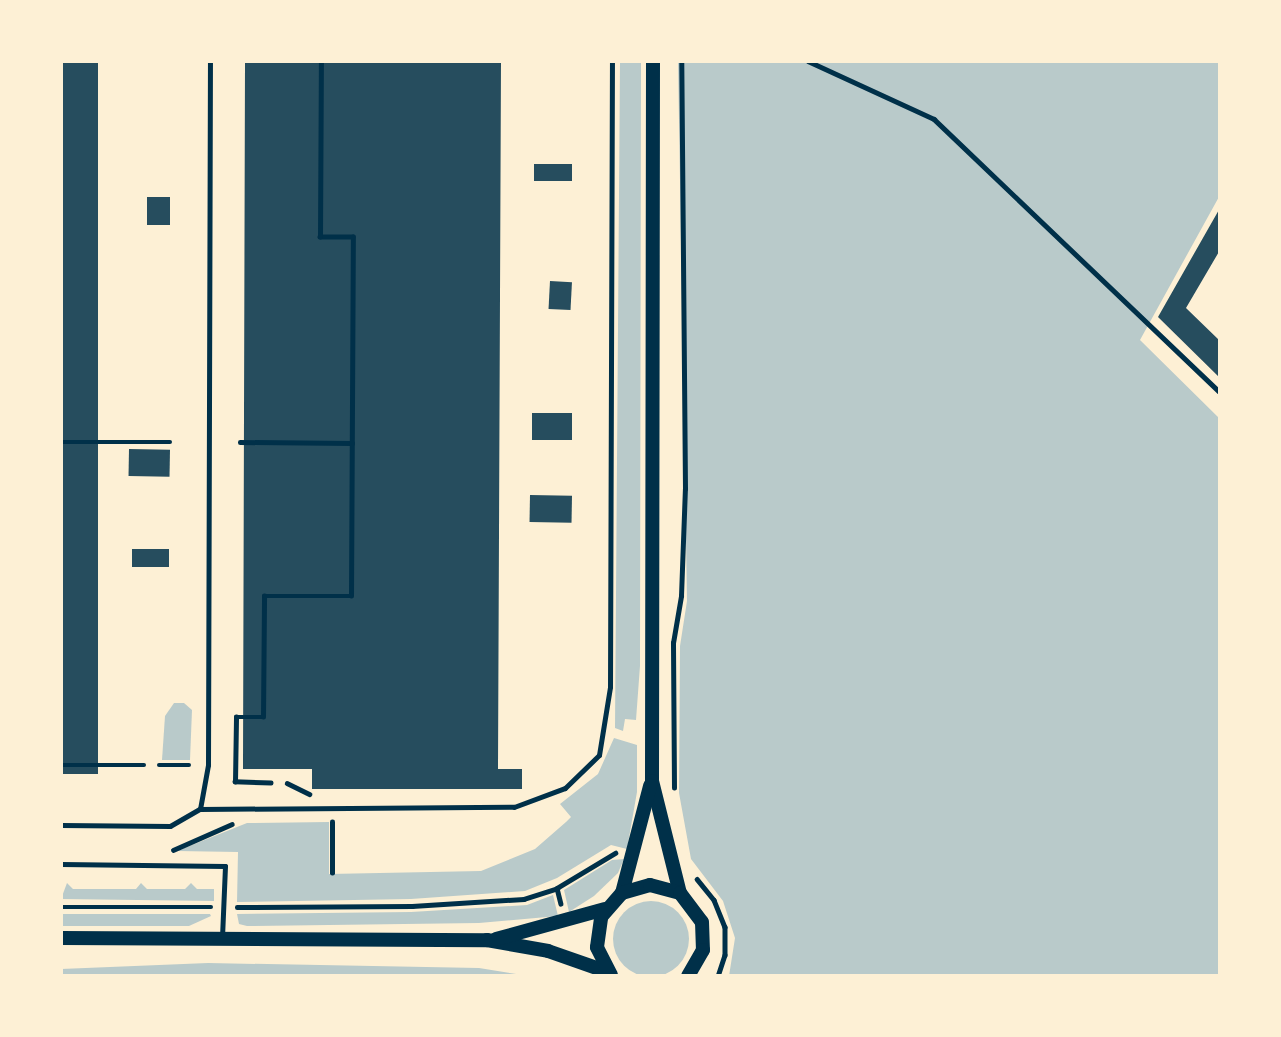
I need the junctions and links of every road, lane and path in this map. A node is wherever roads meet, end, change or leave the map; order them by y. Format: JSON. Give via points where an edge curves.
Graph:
{"nodes":[{"id":1,"x":211,"y":61,"type":"edge"},
{"id":2,"x":321,"y":61,"type":"edge"},
{"id":3,"x":612,"y":61,"type":"edge"},
{"id":4,"x":653,"y":61,"type":"edge"},
{"id":5,"x":681,"y":61,"type":"edge"},
{"id":6,"x":808,"y":61,"type":"edge"},
{"id":7,"x":1220,"y":392,"type":"edge"},
{"id":8,"x":61,"y":442,"type":"edge"},
{"id":9,"x":170,"y":442,"type":"dead end"},
{"id":10,"x":240,"y":442,"type":"dead end"},
{"id":11,"x":352,"y":443,"type":"junction"},
{"id":12,"x":61,"y":765,"type":"edge"},
{"id":13,"x":144,"y":765,"type":"dead end"},
{"id":14,"x":159,"y":765,"type":"dead end"},
{"id":15,"x":189,"y":765,"type":"dead end"},
{"id":16,"x":222,"y":765,"type":"dead end"},
{"id":17,"x":235,"y":765,"type":"junction"},
{"id":18,"x":652,"y":781,"type":"junction"},
{"id":19,"x":271,"y":783,"type":"dead end"},
{"id":20,"x":287,"y":783,"type":"dead end"},
{"id":21,"x":674,"y":794,"type":"dead end"},
{"id":22,"x":324,"y":795,"type":"dead end"},
{"id":23,"x":200,"y":809,"type":"junction"},
{"id":24,"x":346,"y":817,"type":"dead end"},
{"id":25,"x":238,"y":822,"type":"dead end"},
{"id":26,"x":61,"y":825,"type":"edge"},
{"id":27,"x":168,"y":850,"type":"dead end"},
{"id":28,"x":626,"y":854,"type":"dead end"},
{"id":29,"x":61,"y":864,"type":"edge"},
{"id":30,"x":332,"y":873,"type":"dead end"},
{"id":31,"x":622,"y":893,"type":"junction"},
{"id":32,"x":680,"y":893,"type":"junction"},
{"id":33,"x":61,"y":907,"type":"edge"},
{"id":34,"x":224,"y":907,"type":"junction"},
{"id":35,"x":605,"y":909,"type":"junction"},
{"id":36,"x":61,"y":938,"type":"edge"},
{"id":37,"x":222,"y":939,"type":"junction"},
{"id":38,"x":488,"y":940,"type":"junction"},
{"id":39,"x":610,"y":974,"type":"edge"},
{"id":40,"x":688,"y":976,"type":"edge"}],
"edges":[{"from":1,"to":23,"type":"lane","via":[[208,765]]},
{"from":2,"to":11,"type":"path","via":[[320,237],[353,237]]},
{"from":3,"to":23,"type":"lane","via":[[610,687],[600,755],[565,788],[514,807]]},
{"from":4,"to":18,"type":"main road"},
{"from":5,"to":21,"type":"path","via":[[685,489],[681,596],[673,643]]},
{"from":6,"to":7,"type":"path","via":[[934,119]]},
{"from":8,"to":9,"type":"path"},
{"from":10,"to":11,"type":"path"},
{"from":11,"to":17,"type":"path","via":[[351,596],[264,596],[264,717],[236,716]]},
{"from":12,"to":13,"type":"path"},
{"from":14,"to":15,"type":"path"},
{"from":16,"to":17,"type":"path"},
{"from":17,"to":19,"type":"path","via":[[235,782]]},
{"from":18,"to":31,"type":"main road"},
{"from":18,"to":32,"type":"main road"},
{"from":20,"to":22,"type":"path","via":[[311,795]]},
{"from":23,"to":26,"type":"lane","via":[[170,826]]},
{"from":24,"to":30,"type":"path","via":[[330,818]]},
{"from":25,"to":27,"type":"path","via":[[190,846]]},
{"from":28,"to":34,"type":"path","via":[[612,853],[557,888],[524,899],[412,906]]},
{"from":29,"to":34,"type":"lane","via":[[225,866]]},
{"from":31,"to":32,"type":"main road","via":[[650,885]]},
{"from":31,"to":35,"type":"main road"},
{"from":32,"to":40,"type":"main road","via":[[696,909],[704,935],[700,960]]},
{"from":33,"to":34,"type":"path"},
{"from":34,"to":37,"type":"lane"},
{"from":35,"to":38,"type":"main road"},
{"from":35,"to":39,"type":"main road","via":[[597,935]]},
{"from":36,"to":37,"type":"main road"},
{"from":37,"to":38,"type":"main road"},
{"from":38,"to":39,"type":"main road","via":[[548,951]]}]}
